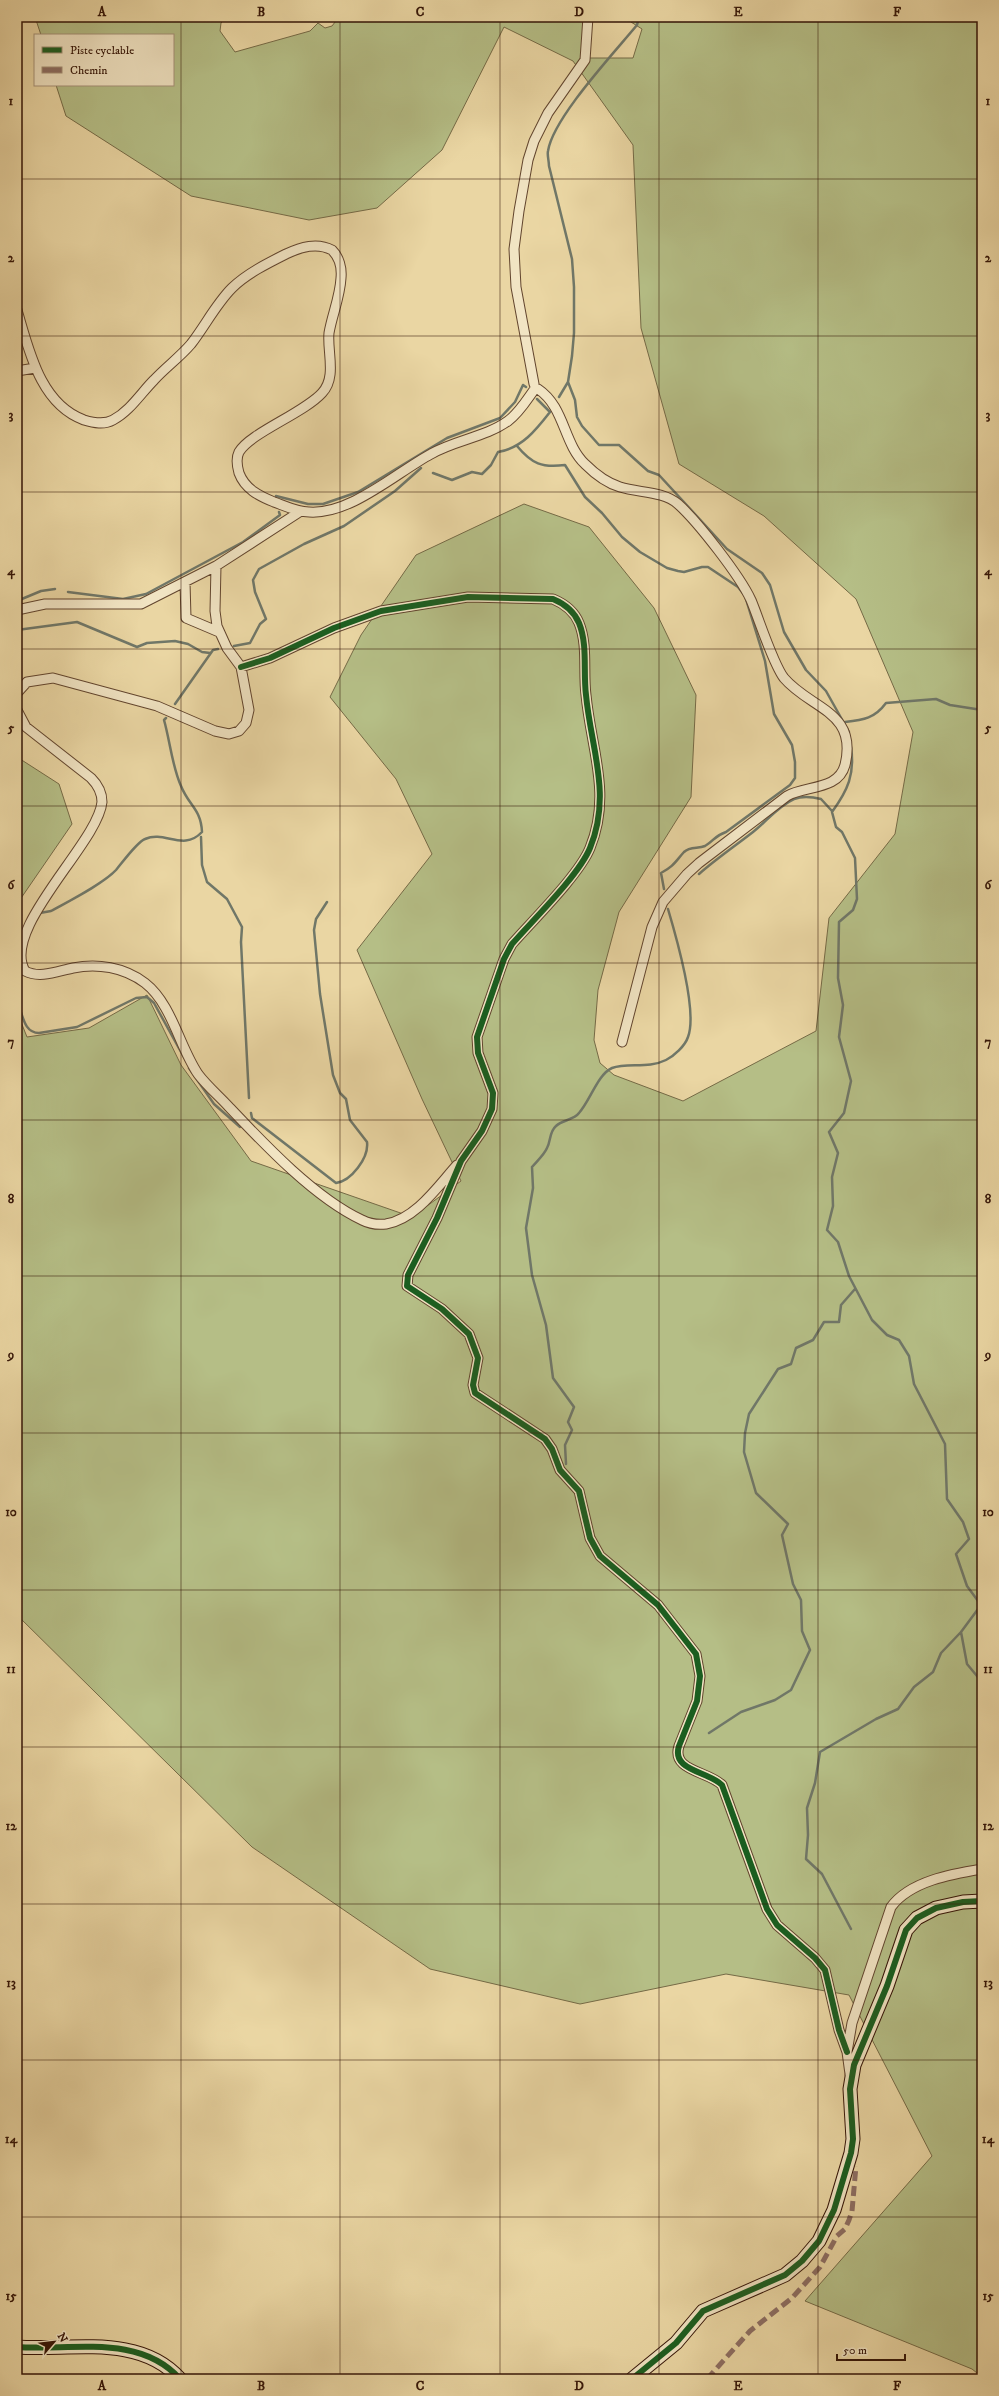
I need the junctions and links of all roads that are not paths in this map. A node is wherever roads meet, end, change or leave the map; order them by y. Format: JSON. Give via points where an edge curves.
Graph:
{"nodes":[{"id":1,"x":588,"y":17,"type":"edge"},
{"id":2,"x":17,"y":310,"type":"edge"},
{"id":3,"x":35,"y":368,"type":"junction"},
{"id":4,"x":17,"y":371,"type":"edge"},
{"id":5,"x":535,"y":388,"type":"junction"},
{"id":6,"x":301,"y":511,"type":"junction"},
{"id":7,"x":216,"y":566,"type":"junction"},
{"id":8,"x":185,"y":582,"type":"junction"},
{"id":9,"x":17,"y":610,"type":"edge"},
{"id":10,"x":218,"y":632,"type":"junction"},
{"id":11,"x":241,"y":667,"type":"junction"},
{"id":12,"x":17,"y":693,"type":"edge"},
{"id":13,"x":17,"y":710,"type":"edge"},
{"id":14,"x":622,"y":1042,"type":"dead end"},
{"id":15,"x":461,"y":1161,"type":"junction"},
{"id":16,"x":982,"y":1869,"type":"edge"},
{"id":17,"x":982,"y":1901,"type":"edge"},
{"id":18,"x":847,"y":2052,"type":"junction"},
{"id":19,"x":851,"y":2078,"type":"junction"},
{"id":20,"x":17,"y":2347,"type":"edge"},
{"id":21,"x":180,"y":2379,"type":"edge"},
{"id":22,"x":632,"y":2379,"type":"edge"}],
"edges":[{"from":1,"to":5,"type":"street","via":[[585,60],[548,113],[536,136],[528,160],[519,211],[514,249],[516,287]]},
{"from":2,"to":3,"type":"street"},
{"from":3,"to":4,"type":"street"},
{"from":3,"to":6,"type":"street","via":[[51,394],[74,415],[95,423],[108,422],[127,410],[188,348],[227,293],[238,282],[296,250],[318,246],[332,250],[339,260],[342,278],[329,334],[330,371],[327,386],[308,406],[250,441],[241,449],[237,458],[242,480],[251,490],[267,499]]},
{"from":5,"to":6,"type":"street","via":[[516,414],[499,426],[446,445],[344,505],[325,511]]},
{"from":5,"to":14,"type":"street","via":[[548,396],[556,407],[577,454],[601,478],[621,488],[664,496],[682,508],[715,547],[747,593],[784,678],[832,714],[842,726],[846,740],[845,763],[838,777],[828,784],[787,796],[712,851],[669,894],[654,921]]},
{"from":6,"to":7,"type":"street"},
{"from":7,"to":8,"type":"street"},
{"from":7,"to":10,"type":"street","via":[[215,611]]},
{"from":8,"to":9,"type":"street","via":[[136,605],[45,604]]},
{"from":8,"to":10,"type":"street","via":[[186,618]]},
{"from":10,"to":11,"type":"street"},
{"from":11,"to":12,"type":"street","via":[[250,715],[244,727],[229,734],[215,731],[157,706],[64,680],[32,680],[24,684]]},
{"from":11,"to":15,"type":"street","via":[[270,658],[366,615],[450,599],[554,599],[568,607],[580,624],[584,640],[586,696],[600,778],[601,800],[596,829],[591,847],[581,864],[512,944],[504,959],[477,1037],[478,1052],[492,1089],[492,1109],[482,1131]]},
{"from":13,"to":15,"type":"street","via":[[26,727],[98,785],[102,798],[97,818],[42,894],[22,929],[19,952],[25,971],[42,974],[97,966],[126,973],[143,982],[158,996],[192,1064],[205,1083],[284,1160],[332,1202],[362,1220],[372,1224],[387,1224],[409,1214]]},
{"from":15,"to":18,"type":"street","via":[[408,1275],[407,1286],[442,1308],[469,1334],[478,1358],[473,1385],[475,1393],[540,1434],[550,1444],[560,1470],[579,1491],[590,1538],[600,1556],[658,1605],[696,1654],[700,1676],[697,1701],[679,1746],[679,1760],[685,1766],[713,1777],[722,1785],[762,1900],[777,1925],[825,1970],[839,2030]]},
{"from":16,"to":18,"type":"street","via":[[925,1884],[902,1896],[891,1907],[852,2023]]},
{"from":17,"to":19,"type":"street","via":[[949,1904],[925,1912],[911,1924],[902,1939],[887,1986]]},
{"from":18,"to":19,"type":"street"},
{"from":19,"to":22,"type":"street","via":[[852,2166],[819,2241],[802,2261],[775,2280],[718,2302],[703,2311],[676,2343]]},
{"from":20,"to":21,"type":"street","via":[[110,2348],[135,2351],[155,2359]]}]}
